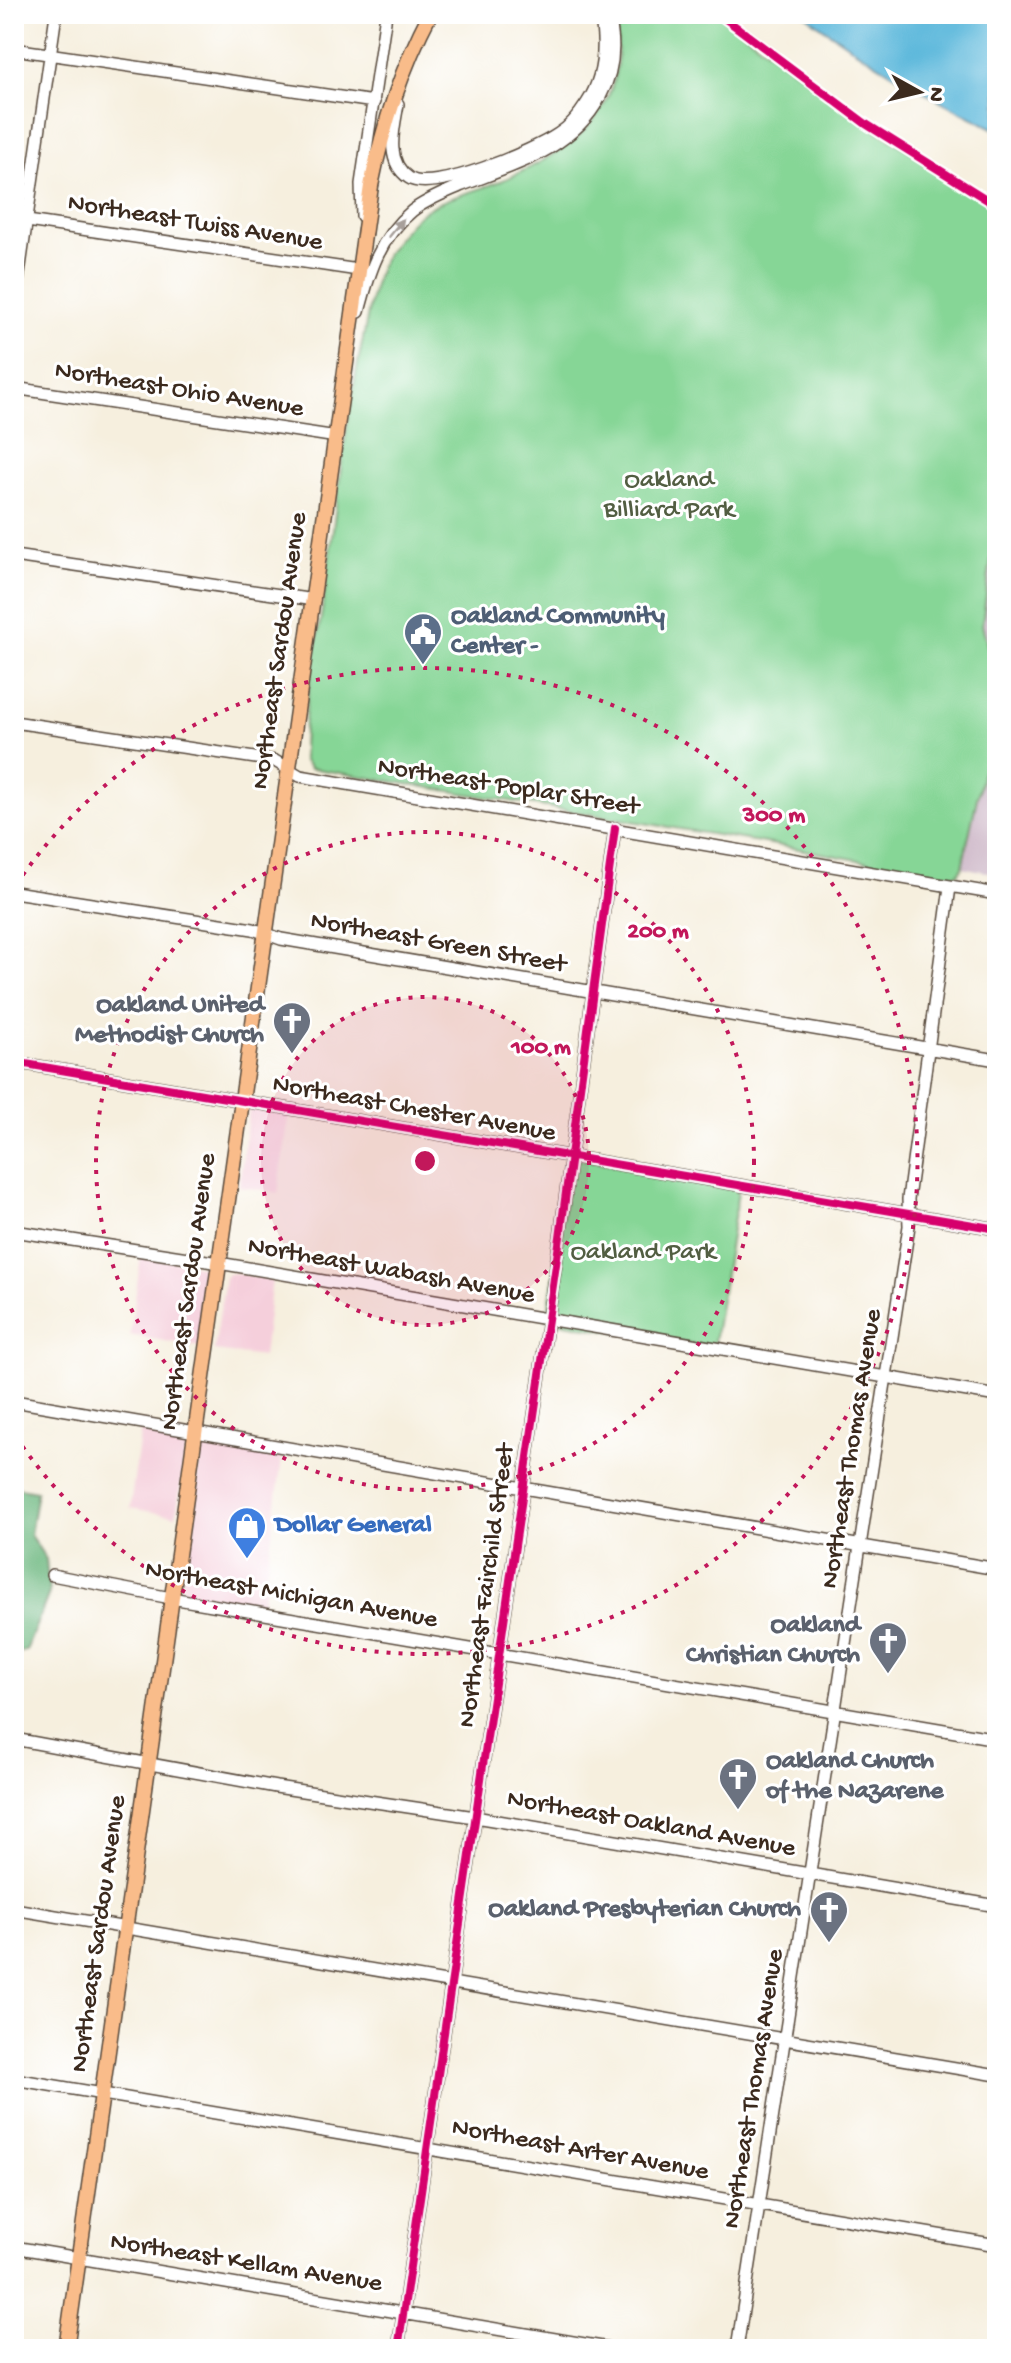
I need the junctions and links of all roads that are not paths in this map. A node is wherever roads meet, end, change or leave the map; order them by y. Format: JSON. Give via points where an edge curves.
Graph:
{"nodes":[{"id":1,"x":56,"y":14,"type":"edge"},
{"id":2,"x":386,"y":14,"type":"edge"},
{"id":3,"x":430,"y":14,"type":"edge"},
{"id":4,"x":600,"y":14,"type":"edge"},
{"id":5,"x":608,"y":14,"type":"edge"},
{"id":6,"x":14,"y":49,"type":"edge"},
{"id":7,"x":50,"y":55,"type":"junction"},
{"id":8,"x":402,"y":74,"type":"junction"},
{"id":9,"x":374,"y":102,"type":"junction"},
{"id":10,"x":20,"y":220,"type":"edge"},
{"id":11,"x":363,"y":243,"type":"junction"},
{"id":12,"x":364,"y":271,"type":"junction"},
{"id":13,"x":14,"y":309,"type":"edge"},
{"id":14,"x":14,"y":388,"type":"edge"},
{"id":15,"x":337,"y":437,"type":"junction"},
{"id":16,"x":14,"y":556,"type":"edge"},
{"id":17,"x":314,"y":600,"type":"junction"},
{"id":18,"x":14,"y":722,"type":"edge"},
{"id":19,"x":289,"y":768,"type":"junction"},
{"id":20,"x":615,"y":828,"type":"junction"},
{"id":21,"x":950,"y":887,"type":"junction"},
{"id":22,"x":14,"y":892,"type":"edge"},
{"id":23,"x":997,"y":894,"type":"edge"},
{"id":24,"x":265,"y":934,"type":"junction"},
{"id":25,"x":593,"y":993,"type":"junction"},
{"id":26,"x":928,"y":1048,"type":"junction"},
{"id":27,"x":997,"y":1060,"type":"edge"},
{"id":28,"x":14,"y":1062,"type":"edge"},
{"id":29,"x":241,"y":1100,"type":"junction"},
{"id":30,"x":571,"y":1157,"type":"junction"},
{"id":31,"x":908,"y":1214,"type":"junction"},
{"id":32,"x":997,"y":1229,"type":"edge"},
{"id":33,"x":14,"y":1231,"type":"edge"},
{"id":34,"x":219,"y":1264,"type":"junction"},
{"id":35,"x":547,"y":1320,"type":"junction"},
{"id":36,"x":886,"y":1378,"type":"junction"},
{"id":37,"x":997,"y":1396,"type":"edge"},
{"id":38,"x":14,"y":1401,"type":"edge"},
{"id":39,"x":195,"y":1430,"type":"junction"},
{"id":40,"x":523,"y":1487,"type":"junction"},
{"id":41,"x":861,"y":1546,"type":"junction"},
{"id":42,"x":997,"y":1569,"type":"edge"},
{"id":43,"x":52,"y":1575,"type":"dead end"},
{"id":44,"x":171,"y":1598,"type":"junction"},
{"id":45,"x":499,"y":1654,"type":"junction"},
{"id":46,"x":835,"y":1711,"type":"junction"},
{"id":47,"x":14,"y":1739,"type":"edge"},
{"id":48,"x":997,"y":1739,"type":"edge"},
{"id":49,"x":149,"y":1762,"type":"junction"},
{"id":50,"x":475,"y":1817,"type":"junction"},
{"id":51,"x":811,"y":1874,"type":"junction"},
{"id":52,"x":997,"y":1906,"type":"edge"},
{"id":53,"x":14,"y":1909,"type":"edge"},
{"id":54,"x":126,"y":1926,"type":"junction"},
{"id":55,"x":451,"y":1982,"type":"junction"},
{"id":56,"x":785,"y":2037,"type":"junction"},
{"id":57,"x":997,"y":2075,"type":"edge"},
{"id":58,"x":14,"y":2079,"type":"edge"},
{"id":59,"x":102,"y":2094,"type":"junction"},
{"id":60,"x":427,"y":2147,"type":"junction"},
{"id":61,"x":759,"y":2204,"type":"junction"},
{"id":62,"x":997,"y":2245,"type":"edge"},
{"id":63,"x":14,"y":2247,"type":"edge"},
{"id":64,"x":79,"y":2258,"type":"junction"},
{"id":65,"x":403,"y":2312,"type":"junction"},
{"id":66,"x":66,"y":2349,"type":"edge"},
{"id":67,"x":398,"y":2349,"type":"edge"},
{"id":68,"x":614,"y":2349,"type":"edge"},
{"id":69,"x":737,"y":2349,"type":"edge"}],
"edges":[{"from":1,"to":7,"type":"street"},
{"from":2,"to":9,"type":"street","name":"Northeast Sardou Avenue"},
{"from":3,"to":8,"type":"main road","name":"Northeast Sardou Avenue"},
{"from":4,"to":8,"type":"street","via":[[601,70],[589,101],[571,123],[544,143],[447,181],[412,180],[397,162],[391,147]]},
{"from":12,"to":5,"type":"street","one_way":true,"via":[[410,212],[550,149],[582,125],[610,72],[613,38]]},
{"from":6,"to":7,"type":"street"},
{"from":7,"to":9,"type":"street"},
{"from":7,"to":10,"type":"street"},
{"from":8,"to":11,"type":"main road","name":"Northeast Sardou Avenue","via":[[381,136]]},
{"from":9,"to":11,"type":"street","name":"Northeast Sardou Avenue","via":[[361,184]]},
{"from":10,"to":12,"type":"street","name":"Northeast Twiss Avenue"},
{"from":10,"to":13,"type":"street"},
{"from":11,"to":12,"type":"main road","name":"Northeast Sardou Avenue"},
{"from":12,"to":15,"type":"main road","name":"Northeast Sardou Avenue"},
{"from":14,"to":15,"type":"street","name":"Northeast Ohio Avenue"},
{"from":15,"to":17,"type":"main road","name":"Northeast Sardou Avenue"},
{"from":16,"to":17,"type":"street"},
{"from":17,"to":19,"type":"main road","name":"Northeast Sardou Avenue"},
{"from":18,"to":19,"type":"street","name":"Northeast Poplar Street","via":[[275,761]]},
{"from":19,"to":20,"type":"street","name":"Northeast Poplar Street","via":[[300,776]]},
{"from":19,"to":24,"type":"main road","name":"Northeast Sardou Avenue"},
{"from":20,"to":21,"type":"street","name":"Northeast Poplar Street"},
{"from":20,"to":25,"type":"street","name":"Northeast Fairchild Street"},
{"from":21,"to":23,"type":"street","name":"Northeast Poplar Street"},
{"from":21,"to":26,"type":"street","name":"Northeast Thomas Avenue"},
{"from":22,"to":24,"type":"street","name":"Northeast Green Street"},
{"from":24,"to":25,"type":"street","name":"Northeast Green Street"},
{"from":24,"to":29,"type":"main road","name":"Northeast Sardou Avenue"},
{"from":25,"to":26,"type":"street","name":"Northeast Green Street"},
{"from":25,"to":30,"type":"street","name":"Northeast Fairchild Street"},
{"from":26,"to":27,"type":"street","name":"Northeast Green Street"},
{"from":26,"to":31,"type":"street","name":"Northeast Thomas Avenue"},
{"from":28,"to":29,"type":"street","name":"Northeast Chester Avenue"},
{"from":29,"to":30,"type":"street","name":"Northeast Chester Avenue"},
{"from":29,"to":34,"type":"main road","name":"Northeast Sardou Avenue"},
{"from":30,"to":31,"type":"street","name":"Northeast Chester Avenue"},
{"from":30,"to":35,"type":"street","name":"Northeast Fairchild Street"},
{"from":31,"to":32,"type":"street","name":"Northeast Chester Avenue"},
{"from":31,"to":36,"type":"street","name":"Northeast Thomas Avenue"},
{"from":33,"to":34,"type":"street","name":"Northeast Wabash Avenue"},
{"from":34,"to":35,"type":"street","name":"Northeast Wabash Avenue"},
{"from":34,"to":39,"type":"main road","name":"Northeast Sardou Avenue"},
{"from":35,"to":36,"type":"street","name":"Northeast Wabash Avenue"},
{"from":35,"to":40,"type":"street","name":"Northeast Fairchild Street"},
{"from":36,"to":37,"type":"street","name":"Northeast Wabash Avenue"},
{"from":36,"to":41,"type":"street","name":"Northeast Thomas Avenue"},
{"from":38,"to":39,"type":"street"},
{"from":39,"to":40,"type":"street"},
{"from":39,"to":44,"type":"main road","name":"Northeast Sardou Avenue"},
{"from":40,"to":41,"type":"street"},
{"from":40,"to":45,"type":"street","name":"Northeast Fairchild Street"},
{"from":41,"to":42,"type":"street"},
{"from":41,"to":46,"type":"street","name":"Northeast Thomas Avenue"},
{"from":43,"to":44,"type":"street","name":"Northeast Michigan Avenue"},
{"from":44,"to":45,"type":"street","name":"Northeast Michigan Avenue"},
{"from":44,"to":49,"type":"main road","name":"Northeast Sardou Avenue"},
{"from":45,"to":46,"type":"street","name":"Northeast Michigan Avenue"},
{"from":45,"to":50,"type":"street","name":"Northeast Fairchild Street"},
{"from":46,"to":48,"type":"street","name":"Northeast Michigan Avenue"},
{"from":46,"to":51,"type":"street","name":"Northeast Thomas Avenue"},
{"from":47,"to":49,"type":"street","name":"Northeast Oakland Avenue"},
{"from":49,"to":50,"type":"street","name":"Northeast Oakland Avenue"},
{"from":49,"to":54,"type":"main road","name":"Northeast Sardou Avenue"},
{"from":50,"to":51,"type":"street","name":"Northeast Oakland Avenue"},
{"from":50,"to":55,"type":"street","name":"Northeast Fairchild Street"},
{"from":51,"to":52,"type":"street","name":"Northeast Oakland Avenue"},
{"from":51,"to":56,"type":"street","name":"Northeast Thomas Avenue"},
{"from":53,"to":54,"type":"street"},
{"from":54,"to":55,"type":"street"},
{"from":54,"to":59,"type":"main road","name":"Northeast Sardou Avenue"},
{"from":55,"to":56,"type":"street"},
{"from":55,"to":60,"type":"street","name":"Northeast Fairchild Street"},
{"from":56,"to":57,"type":"street"},
{"from":56,"to":61,"type":"street","name":"Northeast Thomas Avenue"},
{"from":58,"to":59,"type":"street","name":"Northeast Arter Avenue"},
{"from":59,"to":60,"type":"street","name":"Northeast Arter Avenue"},
{"from":59,"to":64,"type":"main road","name":"Northeast Sardou Avenue"},
{"from":60,"to":61,"type":"street","name":"Northeast Arter Avenue"},
{"from":60,"to":65,"type":"street","name":"Northeast Fairchild Street"},
{"from":61,"to":62,"type":"street","name":"Northeast Arter Avenue"},
{"from":61,"to":69,"type":"street","name":"Northeast Thomas Avenue"},
{"from":63,"to":64,"type":"street","name":"Northeast Kellam Avenue"},
{"from":64,"to":65,"type":"street","name":"Northeast Kellam Avenue"},
{"from":64,"to":66,"type":"main road","name":"Northeast Sardou Avenue"},
{"from":65,"to":67,"type":"street","name":"Northeast Fairchild Street"},
{"from":65,"to":68,"type":"street","name":"Northeast Kellam Avenue"}]}
